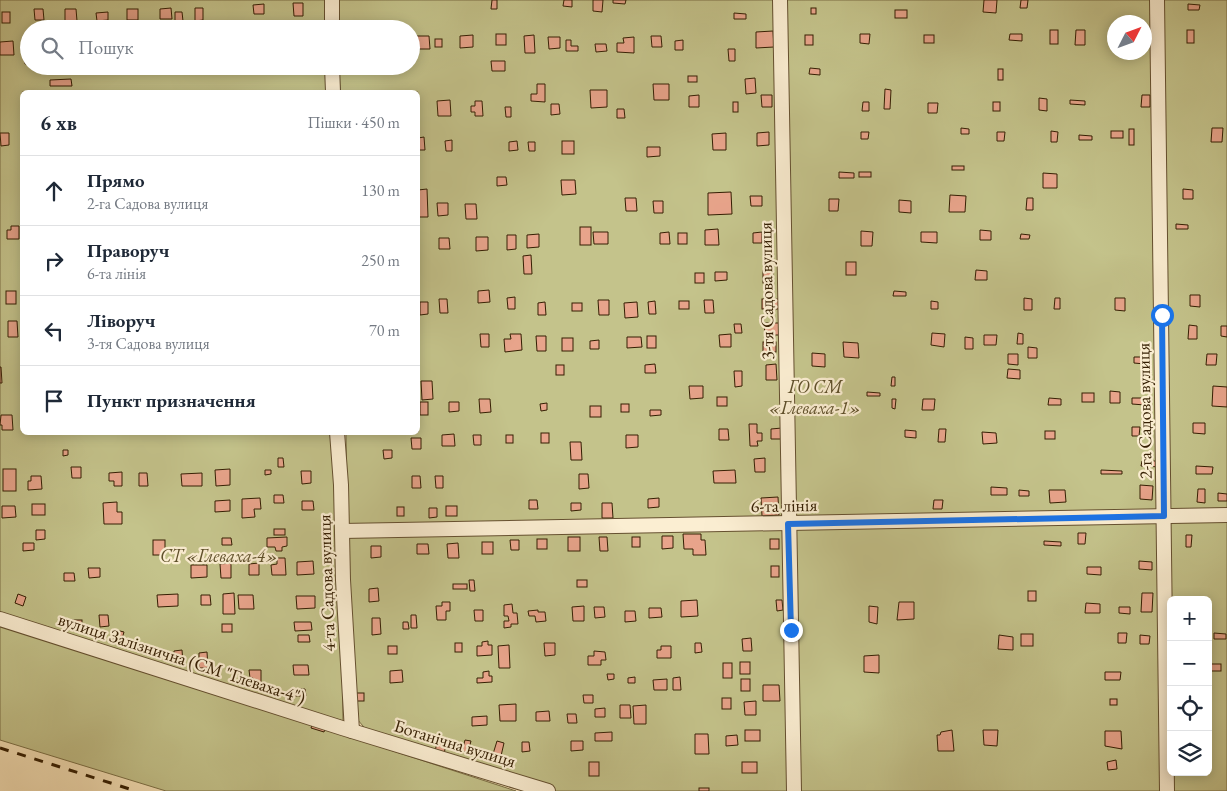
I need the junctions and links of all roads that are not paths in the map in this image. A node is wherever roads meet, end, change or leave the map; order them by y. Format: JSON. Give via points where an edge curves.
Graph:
{"nodes":[{"id":1,"x":332,"y":0,"type":"edge"},
{"id":2,"x":780,"y":0,"type":"edge"},
{"id":3,"x":1157,"y":0,"type":"edge"},
{"id":4,"x":332,"y":20,"type":"edge"},
{"id":5,"x":332,"y":75,"type":"edge"},
{"id":6,"x":333,"y":90,"type":"edge"},
{"id":7,"x":338,"y":435,"type":"edge"},
{"id":8,"x":1227,"y":515,"type":"edge"},
{"id":9,"x":1164,"y":516,"type":"junction"},
{"id":10,"x":788,"y":524,"type":"junction"},
{"id":11,"x":342,"y":531,"type":"junction"},
{"id":12,"x":0,"y":619,"type":"edge"},
{"id":13,"x":352,"y":731,"type":"junction"},
{"id":14,"x":548,"y":791,"type":"edge"},
{"id":15,"x":794,"y":791,"type":"edge"},
{"id":16,"x":1167,"y":791,"type":"edge"}],
"edges":[{"from":1,"to":4,"type":"street"},
{"from":2,"to":10,"type":"street","name":"3-тя Садова вулиця"},
{"from":3,"to":9,"type":"street","name":"2-га Садова вулиця"},
{"from":5,"to":6,"type":"street"},
{"from":7,"to":11,"type":"street","name":"4-та Садова вулиця"},
{"from":8,"to":9,"type":"street","name":"6-та лінія"},
{"from":9,"to":10,"type":"street","name":"6-та лінія"},
{"from":9,"to":16,"type":"street","name":"2-га Садова вулиця"},
{"from":10,"to":11,"type":"street","name":"6-та лінія"},
{"from":10,"to":15,"type":"street","name":"3-тя Садова вулиця"},
{"from":11,"to":13,"type":"street","name":"4-та Садова вулиця"},
{"from":12,"to":13,"type":"street","name":"вулиця Залізнична (СМ \"Глеваха-4\")"},
{"from":13,"to":14,"type":"street","name":"Ботанічна вулиця"}]}
